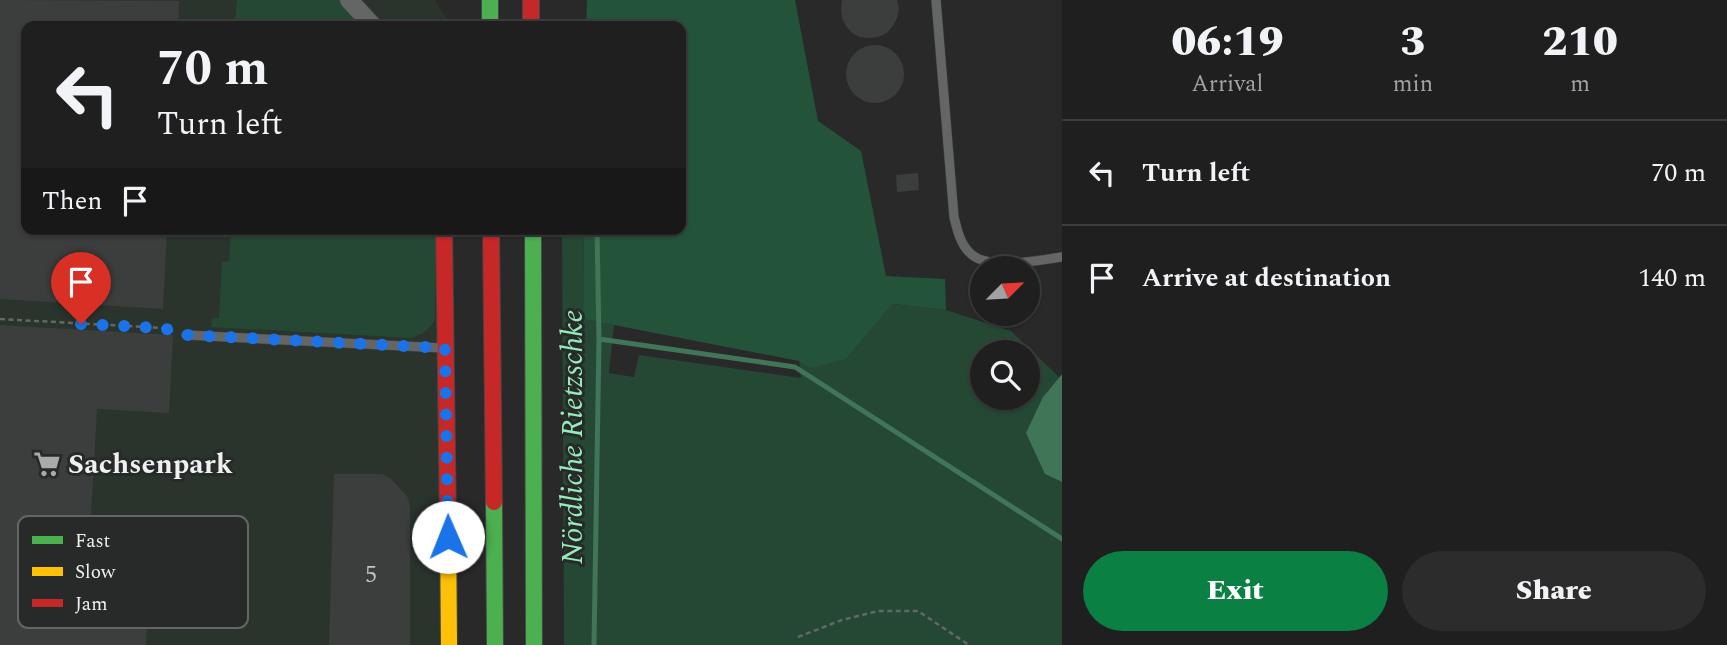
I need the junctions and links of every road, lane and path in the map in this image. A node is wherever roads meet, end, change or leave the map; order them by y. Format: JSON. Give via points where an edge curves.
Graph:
{"nodes":[{"id":1,"x":349,"y":0,"type":"edge"},
{"id":2,"x":490,"y":0,"type":"edge"},
{"id":3,"x":531,"y":0,"type":"edge"},
{"id":4,"x":936,"y":0,"type":"edge"},
{"id":5,"x":368,"y":21,"type":"edge"},
{"id":6,"x":490,"y":21,"type":"edge"},
{"id":7,"x":531,"y":21,"type":"edge"},
{"id":8,"x":444,"y":235,"type":"edge"},
{"id":9,"x":491,"y":235,"type":"edge"},
{"id":10,"x":533,"y":235,"type":"edge"},
{"id":11,"x":1062,"y":257,"type":"edge"},
{"id":12,"x":0,"y":319,"type":"edge"},
{"id":13,"x":186,"y":335,"type":"joint"},
{"id":14,"x":445,"y":348,"type":"junction"},
{"id":15,"x":798,"y":637,"type":"dead end"},
{"id":16,"x":449,"y":645,"type":"edge"},
{"id":17,"x":495,"y":645,"type":"edge"},
{"id":18,"x":534,"y":645,"type":"edge"},
{"id":19,"x":970,"y":645,"type":"edge"}],
"edges":[{"from":1,"to":5,"type":"street"},
{"from":2,"to":6,"type":"main road"},
{"from":3,"to":7,"type":"main road"},
{"from":4,"to":11,"type":"lane","via":[[954,217],[960,238],[970,254],[984,262]]},
{"from":8,"to":14,"type":"main road"},
{"from":9,"to":17,"type":"main road"},
{"from":10,"to":18,"type":"main road"},
{"from":12,"to":13,"type":"path","via":[[163,328]]},
{"from":13,"to":14,"type":"lane"},
{"from":14,"to":16,"type":"main road"},
{"from":15,"to":19,"type":"path","via":[[878,611],[918,611]]}]}
